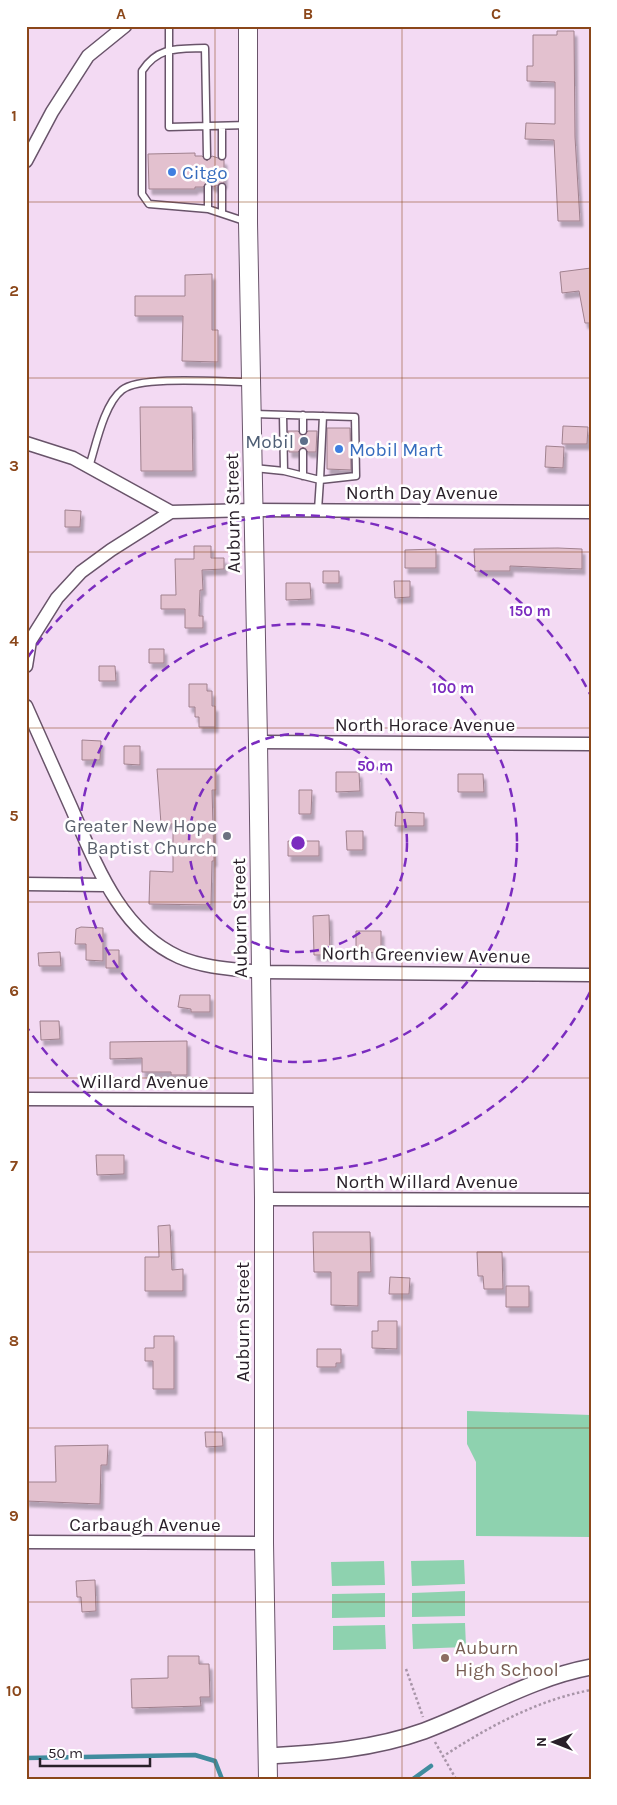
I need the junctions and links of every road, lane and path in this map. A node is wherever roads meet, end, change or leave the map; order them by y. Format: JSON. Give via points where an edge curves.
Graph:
{"nodes":[{"id":1,"x":125,"y":26,"type":"edge"},
{"id":2,"x":169,"y":26,"type":"edge"},
{"id":3,"x":248,"y":26,"type":"edge"},
{"id":4,"x":169,"y":50,"type":"junction"},
{"id":5,"x":248,"y":125,"type":"junction"},
{"id":6,"x":206,"y":126,"type":"junction"},
{"id":7,"x":222,"y":126,"type":"junction"},
{"id":8,"x":207,"y":156,"type":"dead end"},
{"id":9,"x":222,"y":156,"type":"dead end"},
{"id":10,"x":26,"y":161,"type":"edge"},
{"id":11,"x":208,"y":187,"type":"dead end"},
{"id":12,"x":222,"y":187,"type":"dead end"},
{"id":13,"x":208,"y":209,"type":"junction"},
{"id":14,"x":222,"y":212,"type":"junction"},
{"id":15,"x":248,"y":223,"type":"junction"},
{"id":16,"x":251,"y":382,"type":"junction"},
{"id":17,"x":251,"y":414,"type":"junction"},
{"id":18,"x":282,"y":414,"type":"junction"},
{"id":19,"x":303,"y":415,"type":"junction"},
{"id":20,"x":323,"y":416,"type":"junction"},
{"id":21,"x":303,"y":431,"type":"dead end"},
{"id":22,"x":26,"y":443,"type":"edge"},
{"id":23,"x":303,"y":452,"type":"dead end"},
{"id":24,"x":89,"y":466,"type":"junction"},
{"id":25,"x":252,"y":468,"type":"junction"},
{"id":26,"x":284,"y":471,"type":"junction"},
{"id":27,"x":303,"y":476,"type":"junction"},
{"id":28,"x":320,"y":480,"type":"junction"},
{"id":29,"x":252,"y":510,"type":"junction"},
{"id":30,"x":318,"y":510,"type":"junction"},
{"id":31,"x":171,"y":512,"type":"junction"},
{"id":32,"x":591,"y":512,"type":"edge"},
{"id":33,"x":28,"y":643,"type":"edge"},
{"id":34,"x":26,"y":666,"type":"edge"},
{"id":35,"x":26,"y":706,"type":"edge"},
{"id":36,"x":258,"y":742,"type":"junction"},
{"id":37,"x":591,"y":744,"type":"edge"},
{"id":38,"x":26,"y":884,"type":"edge"},
{"id":39,"x":105,"y":885,"type":"junction"},
{"id":40,"x":261,"y":972,"type":"junction"},
{"id":41,"x":591,"y":975,"type":"edge"},
{"id":42,"x":26,"y":1099,"type":"edge"},
{"id":43,"x":261,"y":1100,"type":"junction"},
{"id":44,"x":264,"y":1200,"type":"junction"},
{"id":45,"x":591,"y":1200,"type":"edge"},
{"id":46,"x":26,"y":1542,"type":"edge"},
{"id":47,"x":264,"y":1543,"type":"junction"},
{"id":48,"x":591,"y":1668,"type":"edge"},
{"id":49,"x":406,"y":1669,"type":"dead end"},
{"id":50,"x":591,"y":1690,"type":"edge"},
{"id":51,"x":428,"y":1729,"type":"junction"},
{"id":52,"x":268,"y":1756,"type":"junction"},
{"id":53,"x":442,"y":1757,"type":"junction"},
{"id":54,"x":268,"y":1779,"type":"edge"},
{"id":55,"x":456,"y":1779,"type":"edge"}],
"edges":[{"from":1,"to":10,"type":"street","via":[[88,56],[52,112]]},
{"from":2,"to":4,"type":"lane"},
{"from":3,"to":5,"type":"main road","name":"Auburn Street"},
{"from":4,"to":6,"type":"lane","via":[[170,127]]},
{"from":4,"to":6,"type":"lane","via":[[205,48]]},
{"from":4,"to":13,"type":"lane","via":[[149,60],[142,71],[142,194],[149,204]]},
{"from":5,"to":7,"type":"lane"},
{"from":5,"to":15,"type":"main road","name":"Auburn Street"},
{"from":6,"to":7,"type":"lane"},
{"from":6,"to":8,"type":"lane"},
{"from":7,"to":9,"type":"lane"},
{"from":11,"to":13,"type":"lane"},
{"from":12,"to":14,"type":"lane"},
{"from":13,"to":14,"type":"lane"},
{"from":14,"to":15,"type":"lane"},
{"from":15,"to":16,"type":"main road","name":"Auburn Street"},
{"from":16,"to":17,"type":"main road","name":"Auburn Street"},
{"from":16,"to":24,"type":"lane","via":[[141,382],[122,390],[104,417]]},
{"from":17,"to":18,"type":"lane"},
{"from":17,"to":25,"type":"main road","name":"Auburn Street"},
{"from":18,"to":19,"type":"lane"},
{"from":18,"to":26,"type":"lane"},
{"from":19,"to":20,"type":"lane"},
{"from":19,"to":21,"type":"lane"},
{"from":20,"to":28,"type":"lane"},
{"from":20,"to":28,"type":"lane","via":[[356,417],[356,476]]},
{"from":22,"to":24,"type":"street"},
{"from":23,"to":27,"type":"lane"},
{"from":24,"to":31,"type":"street"},
{"from":25,"to":26,"type":"lane"},
{"from":25,"to":29,"type":"main road","name":"Auburn Street"},
{"from":26,"to":27,"type":"lane"},
{"from":27,"to":28,"type":"lane"},
{"from":28,"to":30,"type":"lane"},
{"from":29,"to":30,"type":"street","name":"North Day Avenue"},
{"from":29,"to":31,"type":"street","name":"North Day Avenue"},
{"from":29,"to":36,"type":"main road","name":"Auburn Street"},
{"from":30,"to":32,"type":"street","name":"North Day Avenue"},
{"from":31,"to":33,"type":"street","via":[[81,572],[57,598]]},
{"from":33,"to":34,"type":"street"},
{"from":35,"to":39,"type":"street","name":"North Greenview Avenue"},
{"from":36,"to":37,"type":"street","name":"North Horace Avenue"},
{"from":36,"to":40,"type":"main road","name":"Auburn Street"},
{"from":38,"to":39,"type":"street"},
{"from":39,"to":40,"type":"street","name":"North Greenview Avenue","via":[[144,932],[162,947],[180,957],[228,969]]},
{"from":40,"to":41,"type":"street","name":"North Greenview Avenue"},
{"from":40,"to":43,"type":"main road","name":"Auburn Street"},
{"from":42,"to":43,"type":"street","name":"Willard Avenue"},
{"from":43,"to":44,"type":"main road","name":"Auburn Street"},
{"from":44,"to":45,"type":"street","name":"North Willard Avenue"},
{"from":44,"to":47,"type":"main road","name":"Auburn Street"},
{"from":46,"to":47,"type":"street","name":"Carbaugh Avenue"},
{"from":47,"to":52,"type":"main road","name":"Auburn Street"},
{"from":48,"to":51,"type":"street","via":[[574,1670],[513,1691]]},
{"from":49,"to":51,"type":"path"},
{"from":50,"to":53,"type":"path","via":[[546,1701],[491,1727]]},
{"from":51,"to":52,"type":"street","via":[[398,1740],[338,1752]]},
{"from":51,"to":53,"type":"path"},
{"from":52,"to":54,"type":"main road","name":"Auburn Street"},
{"from":53,"to":55,"type":"path"}]}
